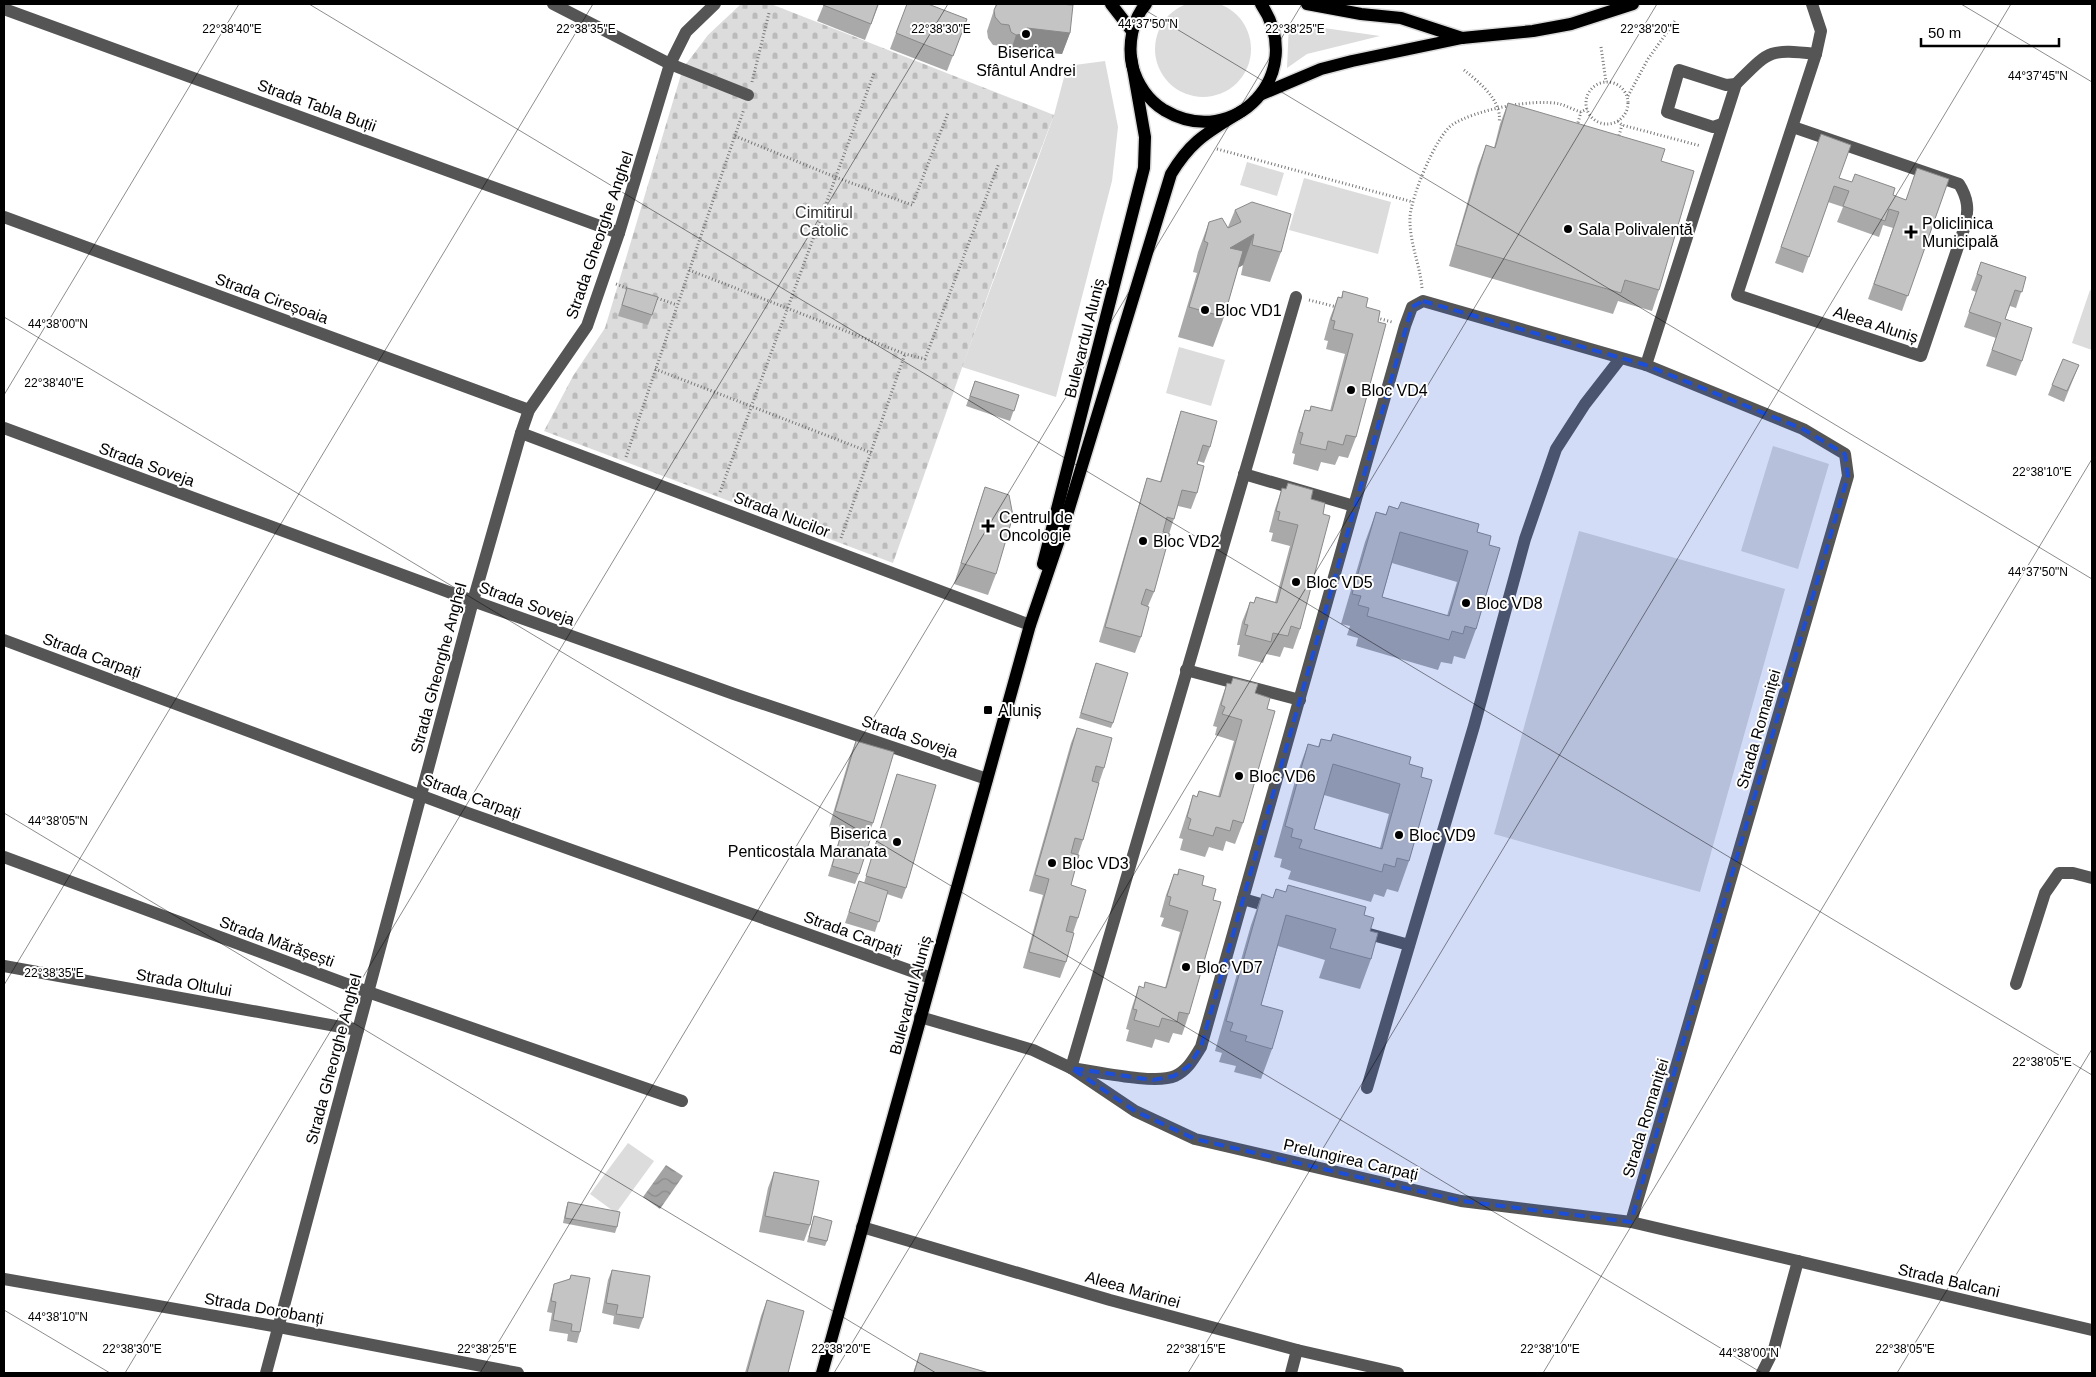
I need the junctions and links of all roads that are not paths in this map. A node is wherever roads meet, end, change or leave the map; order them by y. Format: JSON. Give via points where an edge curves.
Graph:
{"nodes":[{"id":1,"x":553,"y":4,"type":"edge"},
{"id":2,"x":1111,"y":4,"type":"edge"},
{"id":3,"x":1146,"y":4,"type":"edge"},
{"id":4,"x":1261,"y":4,"type":"edge"},
{"id":5,"x":1308,"y":4,"type":"edge"},
{"id":6,"x":1633,"y":4,"type":"edge"},
{"id":7,"x":1812,"y":4,"type":"edge"},
{"id":8,"x":709,"y":5,"type":"edge"},
{"id":9,"x":4,"y":9,"type":"edge"},
{"id":10,"x":1132,"y":30,"type":"junction"},
{"id":11,"x":1462,"y":38,"type":"junction"},
{"id":12,"x":1816,"y":54,"type":"junction"},
{"id":13,"x":1131,"y":57,"type":"junction"},
{"id":14,"x":670,"y":64,"type":"junction"},
{"id":15,"x":1736,"y":84,"type":"junction"},
{"id":16,"x":1262,"y":94,"type":"junction"},
{"id":17,"x":748,"y":95,"type":"road end"},
{"id":18,"x":1242,"y":111,"type":"junction"},
{"id":19,"x":1722,"y":124,"type":"junction"},
{"id":20,"x":1793,"y":127,"type":"junction"},
{"id":21,"x":4,"y":217,"type":"edge"},
{"id":22,"x":619,"y":232,"type":"junction"},
{"id":23,"x":1296,"y":297,"type":"road end"},
{"id":24,"x":1620,"y":359,"type":"junction"},
{"id":25,"x":1646,"y":365,"type":"junction"},
{"id":26,"x":529,"y":410,"type":"junction"},
{"id":27,"x":4,"y":428,"type":"edge"},
{"id":28,"x":522,"y":433,"type":"junction"},
{"id":29,"x":1244,"y":474,"type":"junction"},
{"id":30,"x":1354,"y":506,"type":"junction"},
{"id":31,"x":473,"y":601,"type":"junction"},
{"id":32,"x":1030,"y":625,"type":"junction"},
{"id":33,"x":4,"y":640,"type":"edge"},
{"id":34,"x":1186,"y":670,"type":"junction"},
{"id":35,"x":1300,"y":700,"type":"junction"},
{"id":36,"x":987,"y":779,"type":"junction"},
{"id":37,"x":421,"y":795,"type":"junction"},
{"id":38,"x":4,"y":857,"type":"edge"},
{"id":39,"x":2092,"y":878,"type":"edge"},
{"id":40,"x":1244,"y":899,"type":"junction"},
{"id":41,"x":1290,"y":912,"type":"edge"},
{"id":42,"x":1354,"y":930,"type":"edge"},
{"id":43,"x":1409,"y":945,"type":"junction"},
{"id":44,"x":4,"y":966,"type":"edge"},
{"id":45,"x":931,"y":978,"type":"junction"},
{"id":46,"x":2016,"y":984,"type":"dead end"},
{"id":47,"x":368,"y":992,"type":"junction"},
{"id":48,"x":920,"y":1017,"type":"junction"},
{"id":49,"x":358,"y":1030,"type":"junction"},
{"id":50,"x":1071,"y":1068,"type":"junction"},
{"id":51,"x":1367,"y":1088,"type":"dead end"},
{"id":52,"x":682,"y":1101,"type":"dead end"},
{"id":53,"x":1630,"y":1222,"type":"junction"},
{"id":54,"x":862,"y":1227,"type":"junction"},
{"id":55,"x":1798,"y":1261,"type":"junction"},
{"id":56,"x":4,"y":1279,"type":"edge"},
{"id":57,"x":278,"y":1327,"type":"junction"},
{"id":58,"x":2092,"y":1330,"type":"edge"},
{"id":59,"x":1298,"y":1350,"type":"junction"},
{"id":60,"x":510,"y":1372,"type":"edge"},
{"id":61,"x":266,"y":1373,"type":"edge"},
{"id":62,"x":822,"y":1373,"type":"edge"},
{"id":63,"x":1291,"y":1373,"type":"edge"},
{"id":64,"x":1398,"y":1373,"type":"edge"},
{"id":65,"x":1762,"y":1373,"type":"edge"}],
"edges":[{"from":1,"to":14,"type":"street"},
{"from":2,"to":10,"type":"main road"},
{"from":3,"to":10,"type":"main road"},
{"from":4,"to":16,"type":"main road","via":[[1274,28],[1276,44],[1272,74]]},
{"from":5,"to":11,"type":"main road","via":[[1401,18]]},
{"from":6,"to":11,"type":"main road","via":[[1571,24]]},
{"from":7,"to":12,"type":"street","name":"Aleea Aluniș","via":[[1821,30]]},
{"from":8,"to":14,"type":"street","name":"Strada Gheorghe Anghel","via":[[686,32]]},
{"from":9,"to":22,"type":"street","name":"Strada Tabla Buții"},
{"from":10,"to":13,"type":"main road"},
{"from":11,"to":16,"type":"main road","via":[[1321,69]]},
{"from":12,"to":15,"type":"street","via":[[1784,51],[1767,54]]},
{"from":12,"to":20,"type":"street","name":"Aleea Aluniș"},
{"from":13,"to":18,"type":"main road","via":[[1140,85],[1159,107],[1172,114],[1200,122],[1215,121]]},
{"from":13,"to":32,"type":"main road","name":"Bulevardul Aluniș","via":[[1145,137],[1144,168],[1047,545]]},
{"from":14,"to":17,"type":"street"},
{"from":14,"to":22,"type":"street","name":"Strada Gheorghe Anghel"},
{"from":15,"to":19,"type":"street"},
{"from":15,"to":19,"type":"street","via":[[1726,85],[1679,70],[1667,112],[1713,127]]},
{"from":16,"to":18,"type":"main road"},
{"from":18,"to":32,"type":"main road","name":"Bulevardul Aluniș","via":[[1197,139],[1171,174],[1063,528]]},
{"from":19,"to":25,"type":"street"},
{"from":20,"to":20,"type":"street","name":"Aleea Aluniș","via":[[1959,184],[1967,197],[1968,216],[1921,356],[1737,295]]},
{"from":21,"to":26,"type":"street","name":"Strada Cireșoaia"},
{"from":22,"to":26,"type":"street","name":"Strada Gheorghe Anghel","via":[[587,326]]},
{"from":23,"to":29,"type":"street"},
{"from":24,"to":25,"type":"street"},
{"from":24,"to":30,"type":"street","via":[[1423,301],[1412,307]]},
{"from":24,"to":43,"type":"street","via":[[1556,449],[1525,539]]},
{"from":25,"to":53,"type":"street","name":"Strada Romaniței","via":[[1803,429],[1845,454],[1848,476]]},
{"from":26,"to":28,"type":"street","name":"Strada Gheorghe Anghel"},
{"from":27,"to":31,"type":"street","name":"Strada Soveja"},
{"from":28,"to":31,"type":"street","name":"Strada Gheorghe Anghel"},
{"from":28,"to":32,"type":"street","name":"Strada Nucilor"},
{"from":29,"to":30,"type":"street"},
{"from":29,"to":34,"type":"street"},
{"from":30,"to":35,"type":"street"},
{"from":31,"to":36,"type":"street","name":"Strada Soveja"},
{"from":31,"to":37,"type":"street","name":"Strada Gheorghe Anghel"},
{"from":32,"to":36,"type":"main road","name":"Bulevardul Aluniș"},
{"from":33,"to":37,"type":"street","name":"Strada Carpați"},
{"from":34,"to":35,"type":"street"},
{"from":34,"to":50,"type":"street"},
{"from":35,"to":40,"type":"street"},
{"from":36,"to":45,"type":"main road","name":"Bulevardul Aluniș"},
{"from":37,"to":45,"type":"street","name":"Strada Carpați"},
{"from":37,"to":47,"type":"street","name":"Strada Gheorghe Anghel"},
{"from":38,"to":47,"type":"street","name":"Strada Mărășești"},
{"from":39,"to":46,"type":"street","via":[[2059,873],[2045,893]]},
{"from":40,"to":41,"type":"street"},
{"from":40,"to":50,"type":"street","via":[[1202,1047],[1189,1066],[1174,1076],[1153,1080]]},
{"from":42,"to":43,"type":"street"},
{"from":43,"to":51,"type":"street"},
{"from":44,"to":49,"type":"street","name":"Strada Oltului"},
{"from":45,"to":48,"type":"main road","name":"Bulevardul Aluniș"},
{"from":47,"to":49,"type":"street","name":"Strada Gheorghe Anghel"},
{"from":47,"to":52,"type":"street","name":"Strada Mărășești"},
{"from":48,"to":50,"type":"street","name":"Prelungirea Carpați","via":[[1033,1050]]},
{"from":48,"to":54,"type":"main road","name":"Bulevardul Aluniș"},
{"from":49,"to":57,"type":"street","name":"Strada Gheorghe Anghel"},
{"from":50,"to":53,"type":"street","name":"Prelungirea Carpați","via":[[1135,1111],[1195,1139],[1461,1202]]},
{"from":53,"to":55,"type":"street","name":"Prelungirea Carpați"},
{"from":54,"to":59,"type":"street","name":"Aleea Marinei","via":[[1110,1300]]},
{"from":54,"to":62,"type":"main road","name":"Bulevardul Aluniș"},
{"from":55,"to":58,"type":"street","name":"Strada Balcani"},
{"from":55,"to":65,"type":"street","via":[[1774,1349]]},
{"from":56,"to":57,"type":"street","name":"Strada Dorobanți"},
{"from":57,"to":60,"type":"street","name":"Strada Dorobanți"},
{"from":57,"to":61,"type":"street","name":"Strada Gheorghe Anghel"},
{"from":59,"to":63,"type":"street"},
{"from":59,"to":64,"type":"street","name":"Aleea Marinei"}]}
